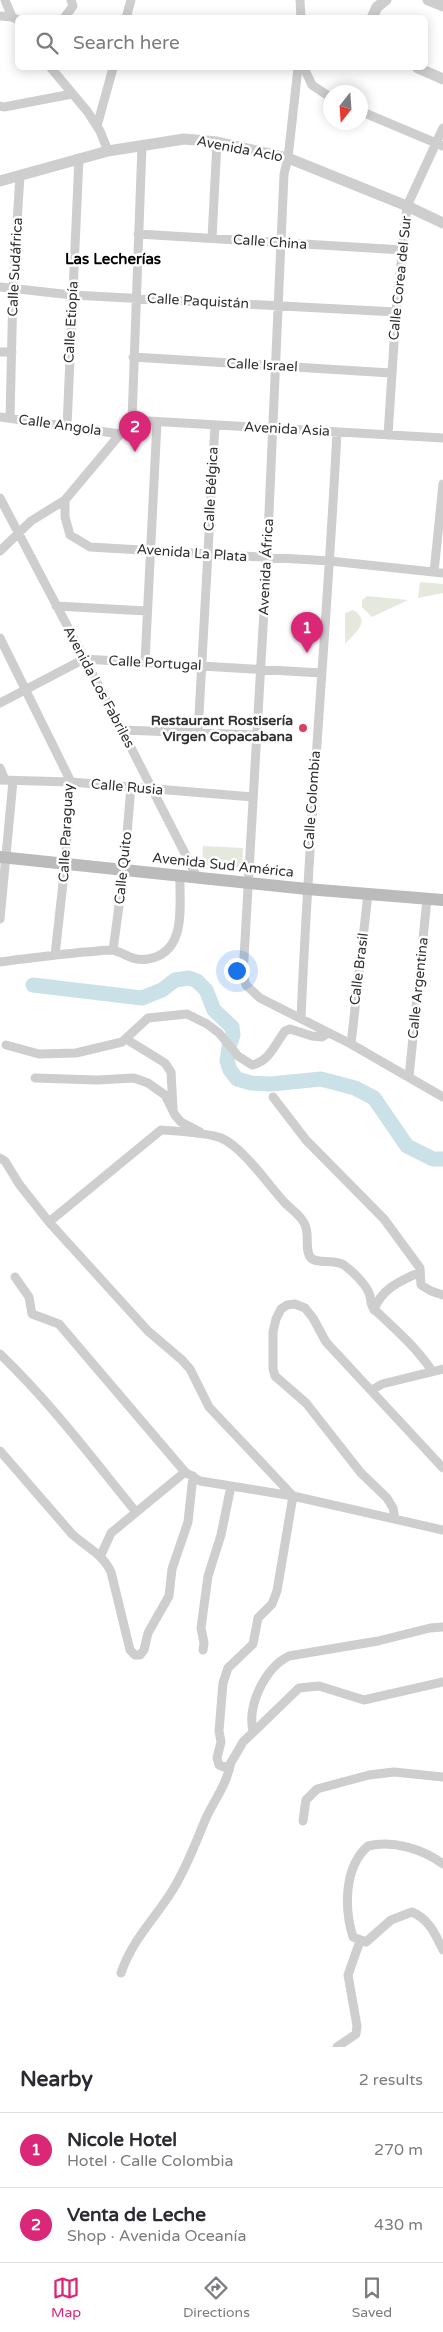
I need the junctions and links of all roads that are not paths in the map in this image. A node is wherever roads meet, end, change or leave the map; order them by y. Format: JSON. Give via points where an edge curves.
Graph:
{"nodes":[{"id":1,"x":131,"y":0,"type":"edge"},
{"id":2,"x":386,"y":0,"type":"edge"},
{"id":3,"x":428,"y":0,"type":"edge"},
{"id":4,"x":6,"y":1,"type":"edge"},
{"id":5,"x":302,"y":1,"type":"edge"},
{"id":6,"x":74,"y":2,"type":"edge"},
{"id":7,"x":443,"y":6,"type":"edge"},
{"id":8,"x":0,"y":15,"type":"edge"},
{"id":9,"x":66,"y":15,"type":"edge"},
{"id":10,"x":127,"y":15,"type":"edge"},
{"id":11,"x":301,"y":15,"type":"edge"},
{"id":12,"x":373,"y":15,"type":"edge"},
{"id":13,"x":15,"y":18,"type":"edge"},
{"id":14,"x":53,"y":70,"type":"edge"},
{"id":15,"x":111,"y":70,"type":"edge"},
{"id":16,"x":298,"y":70,"type":"edge"},
{"id":17,"x":305,"y":70,"type":"edge"},
{"id":18,"x":423,"y":70,"type":"edge"},
{"id":19,"x":443,"y":79,"type":"edge"},
{"id":20,"x":323,"y":92,"type":"edge"},
{"id":21,"x":72,"y":94,"type":"junction"},
{"id":22,"x":0,"y":106,"type":"edge"},
{"id":23,"x":368,"y":114,"type":"edge"},
{"id":24,"x":97,"y":126,"type":"junction"},
{"id":25,"x":443,"y":128,"type":"edge"},
{"id":26,"x":217,"y":142,"type":"junction"},
{"id":27,"x":439,"y":144,"type":"edge"},
{"id":28,"x":142,"y":145,"type":"junction"},
{"id":29,"x":108,"y":151,"type":"junction"},
{"id":30,"x":79,"y":158,"type":"junction"},
{"id":31,"x":288,"y":158,"type":"junction"},
{"id":32,"x":20,"y":175,"type":"junction"},
{"id":33,"x":2,"y":179,"type":"edge"},
{"id":34,"x":407,"y":206,"type":"junction"},
{"id":35,"x":443,"y":222,"type":"edge"},
{"id":36,"x":138,"y":234,"type":"junction"},
{"id":37,"x":212,"y":238,"type":"junction"},
{"id":38,"x":281,"y":244,"type":"junction"},
{"id":39,"x":403,"y":250,"type":"junction"},
{"id":40,"x":0,"y":287,"type":"edge"},
{"id":41,"x":13,"y":289,"type":"junction"},
{"id":42,"x":72,"y":295,"type":"junction"},
{"id":43,"x":136,"y":297,"type":"junction"},
{"id":44,"x":278,"y":305,"type":"junction"},
{"id":45,"x":396,"y":312,"type":"junction"},
{"id":46,"x":0,"y":352,"type":"edge"},
{"id":47,"x":12,"y":352,"type":"junction"},
{"id":48,"x":133,"y":357,"type":"junction"},
{"id":49,"x":276,"y":365,"type":"junction"},
{"id":50,"x":392,"y":373,"type":"junction"},
{"id":51,"x":0,"y":417,"type":"edge"},
{"id":52,"x":10,"y":418,"type":"junction"},
{"id":53,"x":132,"y":420,"type":"junction"},
{"id":54,"x":157,"y":422,"type":"junction"},
{"id":55,"x":214,"y":425,"type":"junction"},
{"id":56,"x":67,"y":426,"type":"junction"},
{"id":57,"x":272,"y":428,"type":"junction"},
{"id":58,"x":337,"y":432,"type":"junction"},
{"id":59,"x":120,"y":434,"type":"junction"},
{"id":60,"x":388,"y":435,"type":"junction"},
{"id":61,"x":443,"y":438,"type":"edge"},
{"id":62,"x":443,"y":484,"type":"edge"},
{"id":63,"x":442,"y":497,"type":"edge"},
{"id":64,"x":0,"y":498,"type":"edge"},
{"id":65,"x":64,"y":500,"type":"junction"},
{"id":66,"x":18,"y":532,"type":"junction"},
{"id":67,"x":149,"y":550,"type":"junction"},
{"id":68,"x":0,"y":551,"type":"edge"},
{"id":69,"x":208,"y":554,"type":"junction"},
{"id":70,"x":267,"y":558,"type":"junction"},
{"id":71,"x":330,"y":562,"type":"junction"},
{"id":72,"x":439,"y":573,"type":"edge"},
{"id":73,"x":56,"y":606,"type":"junction"},
{"id":74,"x":147,"y":612,"type":"junction"},
{"id":75,"x":0,"y":638,"type":"edge"},
{"id":76,"x":84,"y":659,"type":"junction"},
{"id":77,"x":145,"y":662,"type":"junction"},
{"id":78,"x":202,"y":666,"type":"junction"},
{"id":79,"x":260,"y":669,"type":"junction"},
{"id":80,"x":321,"y":673,"type":"junction"},
{"id":81,"x":27,"y":690,"type":"junction"},
{"id":82,"x":0,"y":703,"type":"edge"},
{"id":83,"x":122,"y":730,"type":"junction"},
{"id":84,"x":198,"y":733,"type":"junction"},
{"id":85,"x":257,"y":735,"type":"junction"},
{"id":86,"x":0,"y":768,"type":"edge"},
{"id":87,"x":6,"y":780,"type":"edge"},
{"id":88,"x":71,"y":782,"type":"junction"},
{"id":89,"x":131,"y":787,"type":"junction"},
{"id":90,"x":151,"y":789,"type":"junction"},
{"id":91,"x":253,"y":797,"type":"junction"},
{"id":92,"x":4,"y":858,"type":"edge"},
{"id":93,"x":65,"y":865,"type":"junction"},
{"id":94,"x":124,"y":869,"type":"junction"},
{"id":95,"x":180,"y":875,"type":"junction"},
{"id":96,"x":197,"y":877,"type":"junction"},
{"id":97,"x":248,"y":883,"type":"junction"},
{"id":98,"x":306,"y":889,"type":"junction"},
{"id":99,"x":368,"y":894,"type":"junction"},
{"id":100,"x":427,"y":899,"type":"junction"},
{"id":101,"x":443,"y":900,"type":"edge"},
{"id":102,"x":0,"y":919,"type":"edge"},
{"id":103,"x":113,"y":950,"type":"junction"},
{"id":104,"x":56,"y":955,"type":"junction"},
{"id":105,"x":0,"y":962,"type":"edge"},
{"id":106,"x":301,"y":1019,"type":"junction"},
{"id":107,"x":328,"y":1033,"type":"junction"},
{"id":108,"x":126,"y":1039,"type":"junction"},
{"id":109,"x":350,"y":1044,"type":"junction"},
{"id":110,"x":6,"y":1045,"type":"dead end"},
{"id":111,"x":409,"y":1077,"type":"junction"},
{"id":112,"x":35,"y":1078,"type":"dead end"},
{"id":113,"x":443,"y":1096,"type":"edge"},
{"id":114,"x":273,"y":1097,"type":"dead end"},
{"id":115,"x":174,"y":1113,"type":"junction"},
{"id":116,"x":207,"y":1136,"type":"junction"},
{"id":117,"x":0,"y":1158,"type":"edge"},
{"id":118,"x":49,"y":1222,"type":"junction"},
{"id":119,"x":420,"y":1272,"type":"junction"},
{"id":120,"x":15,"y":1277,"type":"dead end"},
{"id":121,"x":443,"y":1295,"type":"edge"},
{"id":122,"x":374,"y":1310,"type":"junction"},
{"id":123,"x":0,"y":1354,"type":"edge"},
{"id":124,"x":443,"y":1369,"type":"edge"},
{"id":125,"x":432,"y":1371,"type":"junction"},
{"id":126,"x":372,"y":1390,"type":"junction"},
{"id":127,"x":0,"y":1451,"type":"edge"},
{"id":128,"x":443,"y":1468,"type":"edge"},
{"id":129,"x":189,"y":1474,"type":"junction"},
{"id":130,"x":231,"y":1486,"type":"junction"},
{"id":131,"x":293,"y":1496,"type":"junction"},
{"id":132,"x":136,"y":1512,"type":"junction"},
{"id":133,"x":395,"y":1519,"type":"junction"},
{"id":134,"x":443,"y":1530,"type":"edge"},
{"id":135,"x":101,"y":1555,"type":"junction"},
{"id":136,"x":443,"y":1627,"type":"edge"},
{"id":137,"x":202,"y":1650,"type":"dead end"},
{"id":138,"x":443,"y":1682,"type":"edge"},
{"id":139,"x":253,"y":1731,"type":"junction"},
{"id":140,"x":231,"y":1762,"type":"junction"},
{"id":141,"x":443,"y":1777,"type":"edge"},
{"id":142,"x":303,"y":1821,"type":"dead end"},
{"id":143,"x":443,"y":1864,"type":"edge"},
{"id":144,"x":360,"y":1941,"type":"junction"},
{"id":145,"x":443,"y":1950,"type":"edge"},
{"id":146,"x":121,"y":1973,"type":"dead end"},
{"id":147,"x":337,"y":2047,"type":"edge"}],
"edges":[{"from":1,"to":10,"type":"street"},
{"from":2,"to":12,"type":"street"},
{"from":3,"to":7,"type":"street"},
{"from":4,"to":8,"type":"street"},
{"from":4,"to":13,"type":"street"},
{"from":5,"to":11,"type":"street"},
{"from":6,"to":9,"type":"street"},
{"from":8,"to":13,"type":"street"},
{"from":14,"to":21,"type":"street"},
{"from":15,"to":24,"type":"street"},
{"from":16,"to":31,"type":"street","name":"Avenida África"},
{"from":17,"to":20,"type":"street","via":[[312,85]]},
{"from":18,"to":19,"type":"street"},
{"from":21,"to":22,"type":"street","via":[[4,108]]},
{"from":21,"to":24,"type":"street"},
{"from":23,"to":27,"type":"street"},
{"from":24,"to":29,"type":"street"},
{"from":25,"to":27,"type":"street","name":"Calle Corea del Sur"},
{"from":26,"to":28,"type":"street","name":"Avenida Aclo","via":[[184,139]]},
{"from":26,"to":31,"type":"street","name":"Avenida Aclo"},
{"from":26,"to":37,"type":"street"},
{"from":27,"to":34,"type":"street","name":"Calle Corea del Sur"},
{"from":28,"to":29,"type":"street","name":"Avenida Aclo"},
{"from":28,"to":36,"type":"street"},
{"from":29,"to":30,"type":"street","name":"Avenida Aclo"},
{"from":30,"to":32,"type":"street","name":"Avenida Aclo"},
{"from":30,"to":42,"type":"street","name":"Calle Etiopía"},
{"from":31,"to":34,"type":"street","name":"Avenida Aclo"},
{"from":31,"to":38,"type":"street","name":"Avenida África","via":[[284,174]]},
{"from":32,"to":33,"type":"street","name":"Avenida Aclo"},
{"from":32,"to":41,"type":"street","name":"Calle Sudáfrica"},
{"from":34,"to":35,"type":"street","name":"Avenida Aclo"},
{"from":34,"to":39,"type":"street","name":"Calle Corea del Sur"},
{"from":36,"to":37,"type":"street","name":"Calle China"},
{"from":36,"to":43,"type":"street"},
{"from":37,"to":38,"type":"street","name":"Calle China"},
{"from":38,"to":39,"type":"street","name":"Calle China"},
{"from":38,"to":44,"type":"street","name":"Avenida África"},
{"from":39,"to":45,"type":"street","name":"Calle Corea del Sur"},
{"from":40,"to":41,"type":"street","name":"Calle Paquistán"},
{"from":41,"to":42,"type":"street","name":"Calle Paquistán"},
{"from":41,"to":47,"type":"street","name":"Calle Sudáfrica"},
{"from":42,"to":43,"type":"street","name":"Calle Paquistán"},
{"from":42,"to":56,"type":"street","name":"Calle Etiopía"},
{"from":43,"to":44,"type":"street","name":"Calle Paquistán"},
{"from":43,"to":48,"type":"street"},
{"from":44,"to":45,"type":"street","name":"Calle Paquistán"},
{"from":44,"to":49,"type":"street","name":"Avenida África"},
{"from":45,"to":50,"type":"street","name":"Calle Corea del Sur"},
{"from":46,"to":47,"type":"street"},
{"from":47,"to":52,"type":"street","name":"Calle Sudáfrica"},
{"from":48,"to":49,"type":"street","name":"Calle Israel"},
{"from":48,"to":53,"type":"street"},
{"from":49,"to":50,"type":"street","name":"Calle Israel"},
{"from":49,"to":57,"type":"street","name":"Avenida África"},
{"from":50,"to":60,"type":"street","name":"Calle Corea del Sur"},
{"from":51,"to":52,"type":"street","name":"Calle Angola"},
{"from":52,"to":56,"type":"street","name":"Calle Angola"},
{"from":53,"to":54,"type":"street","name":"Avenida Asia"},
{"from":53,"to":59,"type":"street"},
{"from":54,"to":55,"type":"street","name":"Avenida Asia"},
{"from":54,"to":67,"type":"street"},
{"from":55,"to":57,"type":"street","name":"Avenida Asia"},
{"from":55,"to":69,"type":"street","name":"Calle Bélgica"},
{"from":56,"to":59,"type":"street","name":"Calle Angola"},
{"from":57,"to":58,"type":"street","name":"Avenida Asia"},
{"from":57,"to":70,"type":"street","name":"Avenida África"},
{"from":58,"to":60,"type":"street","name":"Avenida Asia"},
{"from":58,"to":71,"type":"street","name":"Calle Colombia"},
{"from":59,"to":65,"type":"street"},
{"from":60,"to":61,"type":"street","name":"Avenida Asia"},
{"from":62,"to":63,"type":"street"},
{"from":63,"to":72,"type":"street"},
{"from":64,"to":66,"type":"street","name":"Avenida Los Fabriles"},
{"from":65,"to":66,"type":"street"},
{"from":65,"to":67,"type":"street","name":"Avenida La Plata","via":[[70,535],[80,543],[90,547]]},
{"from":66,"to":68,"type":"street"},
{"from":66,"to":73,"type":"street","name":"Avenida Los Fabriles"},
{"from":67,"to":69,"type":"street","name":"Avenida La Plata"},
{"from":67,"to":74,"type":"street"},
{"from":69,"to":70,"type":"street","name":"Avenida La Plata"},
{"from":69,"to":78,"type":"street","name":"Calle Bélgica"},
{"from":70,"to":71,"type":"street","name":"Avenida La Plata"},
{"from":70,"to":79,"type":"street","name":"Avenida África"},
{"from":71,"to":72,"type":"street","name":"Avenida La Plata"},
{"from":71,"to":80,"type":"street","name":"Calle Colombia"},
{"from":73,"to":74,"type":"street"},
{"from":73,"to":76,"type":"street","name":"Avenida Los Fabriles"},
{"from":74,"to":77,"type":"street"},
{"from":75,"to":81,"type":"street","name":"Calle Paraguay"},
{"from":76,"to":77,"type":"street","name":"Calle Portugal"},
{"from":76,"to":81,"type":"street"},
{"from":76,"to":83,"type":"street","name":"Avenida Los Fabriles"},
{"from":77,"to":78,"type":"street","name":"Calle Portugal"},
{"from":78,"to":79,"type":"street","name":"Calle Portugal"},
{"from":78,"to":84,"type":"street","name":"Calle Bélgica"},
{"from":79,"to":80,"type":"street","name":"Calle Portugal"},
{"from":79,"to":85,"type":"street","name":"Avenida África"},
{"from":80,"to":98,"type":"street","name":"Calle Colombia"},
{"from":81,"to":82,"type":"street"},
{"from":81,"to":88,"type":"street","name":"Calle Paraguay"},
{"from":83,"to":84,"type":"street"},
{"from":83,"to":90,"type":"street","name":"Avenida Los Fabriles"},
{"from":84,"to":85,"type":"street"},
{"from":85,"to":91,"type":"street","name":"Avenida África"},
{"from":86,"to":87,"type":"street"},
{"from":87,"to":88,"type":"street","name":"Calle Rusia"},
{"from":87,"to":92,"type":"street"},
{"from":88,"to":89,"type":"street","name":"Calle Rusia"},
{"from":88,"to":93,"type":"street","name":"Calle Paraguay"},
{"from":89,"to":90,"type":"street","name":"Calle Rusia"},
{"from":89,"to":94,"type":"street","name":"Calle Quito"},
{"from":90,"to":91,"type":"street","name":"Calle Rusia"},
{"from":90,"to":96,"type":"street","name":"Avenida Los Fabriles"},
{"from":91,"to":97,"type":"street","name":"Avenida África"},
{"from":92,"to":93,"type":"main road","name":"Avenida Sud América"},
{"from":92,"to":102,"type":"street"},
{"from":93,"to":94,"type":"main road","name":"Avenida Sud América"},
{"from":93,"to":104,"type":"street","name":"Calle Paraguay"},
{"from":94,"to":95,"type":"main road","name":"Avenida Sud América"},
{"from":94,"to":103,"type":"street","name":"Calle Quito"},
{"from":95,"to":96,"type":"main road","name":"Avenida Sud América"},
{"from":95,"to":103,"type":"street","via":[[178,935],[173,944],[147,960],[128,958]]},
{"from":96,"to":97,"type":"main road","name":"Avenida Sud América"},
{"from":97,"to":98,"type":"main road","name":"Avenida Sud América"},
{"from":97,"to":106,"type":"street","name":"Avenida África","via":[[243,975],[246,985],[260,998]]},
{"from":98,"to":99,"type":"main road","name":"Avenida Sud América"},
{"from":98,"to":106,"type":"street","name":"Calle Colombia"},
{"from":99,"to":100,"type":"main road","name":"Avenida Sud América"},
{"from":99,"to":109,"type":"street","name":"Calle Brasil"},
{"from":100,"to":101,"type":"main road","name":"Avenida Sud América"},
{"from":100,"to":111,"type":"street","name":"Calle Argentina"},
{"from":103,"to":104,"type":"street"},
{"from":104,"to":105,"type":"street"},
{"from":106,"to":107,"type":"street"},
{"from":107,"to":108,"type":"street","via":[[322,1037],[285,1030],[268,1057],[252,1065],[238,1056],[219,1033],[188,1014],[148,1018]]},
{"from":107,"to":109,"type":"street"},
{"from":108,"to":110,"type":"street","via":[[115,1045],[76,1053],[38,1054]]},
{"from":108,"to":115,"type":"street","via":[[165,1063],[171,1072]]},
{"from":109,"to":111,"type":"street"},
{"from":111,"to":113,"type":"street"},
{"from":112,"to":115,"type":"street","via":[[134,1078],[160,1090]]},
{"from":114,"to":119,"type":"street","via":[[306,1140],[384,1219]]},
{"from":115,"to":116,"type":"street","via":[[182,1122]]},
{"from":116,"to":118,"type":"street","via":[[161,1130]]},
{"from":116,"to":122,"type":"street","via":[[221,1138],[250,1162],[306,1225],[310,1258],[342,1263],[369,1292]]},
{"from":117,"to":118,"type":"street"},
{"from":118,"to":131,"type":"street","via":[[148,1331],[182,1360],[209,1407]]},
{"from":119,"to":121,"type":"street","via":[[421,1285]]},
{"from":119,"to":122,"type":"street","via":[[379,1296]]},
{"from":120,"to":129,"type":"street","via":[[29,1297],[32,1314],[59,1324]]},
{"from":122,"to":125,"type":"street","via":[[399,1332]]},
{"from":123,"to":132,"type":"street","via":[[73,1433]]},
{"from":124,"to":125,"type":"street"},
{"from":125,"to":126,"type":"street","via":[[382,1384]]},
{"from":126,"to":128,"type":"street"},
{"from":126,"to":133,"type":"street","via":[[326,1342],[305,1308],[295,1304],[281,1309],[274,1332],[275,1376],[306,1403],[361,1473],[387,1498]]},
{"from":127,"to":135,"type":"street","via":[[72,1534]]},
{"from":129,"to":130,"type":"street","via":[[200,1481]]},
{"from":129,"to":132,"type":"street"},
{"from":129,"to":135,"type":"street","via":[[188,1522],[172,1569],[169,1596],[148,1633],[140,1655],[130,1650],[111,1572]]},
{"from":130,"to":131,"type":"street"},
{"from":130,"to":137,"type":"street","via":[[208,1576],[201,1628]]},
{"from":131,"to":133,"type":"street"},
{"from":131,"to":140,"type":"street","via":[[275,1598],[258,1618],[253,1644],[228,1668],[223,1682],[218,1758],[219,1765],[224,1767]]},
{"from":132,"to":135,"type":"street","via":[[111,1533]]},
{"from":133,"to":134,"type":"street"},
{"from":136,"to":139,"type":"street","via":[[289,1656],[278,1662],[254,1701]]},
{"from":138,"to":139,"type":"street","via":[[364,1700],[318,1686],[304,1686]]},
{"from":139,"to":140,"type":"street","via":[[242,1742]]},
{"from":140,"to":146,"type":"street","via":[[229,1775],[206,1818],[192,1857],[127,1954]]},
{"from":141,"to":142,"type":"street","via":[[394,1772],[317,1789],[306,1800]]},
{"from":143,"to":144,"type":"street","via":[[422,1851],[388,1844],[368,1846],[362,1851],[348,1888],[351,1928],[354,1937]]},
{"from":144,"to":145,"type":"street","via":[[366,1942],[391,1920],[412,1912],[432,1927]]},
{"from":144,"to":147,"type":"street","via":[[348,1975],[356,2034]]}]}
